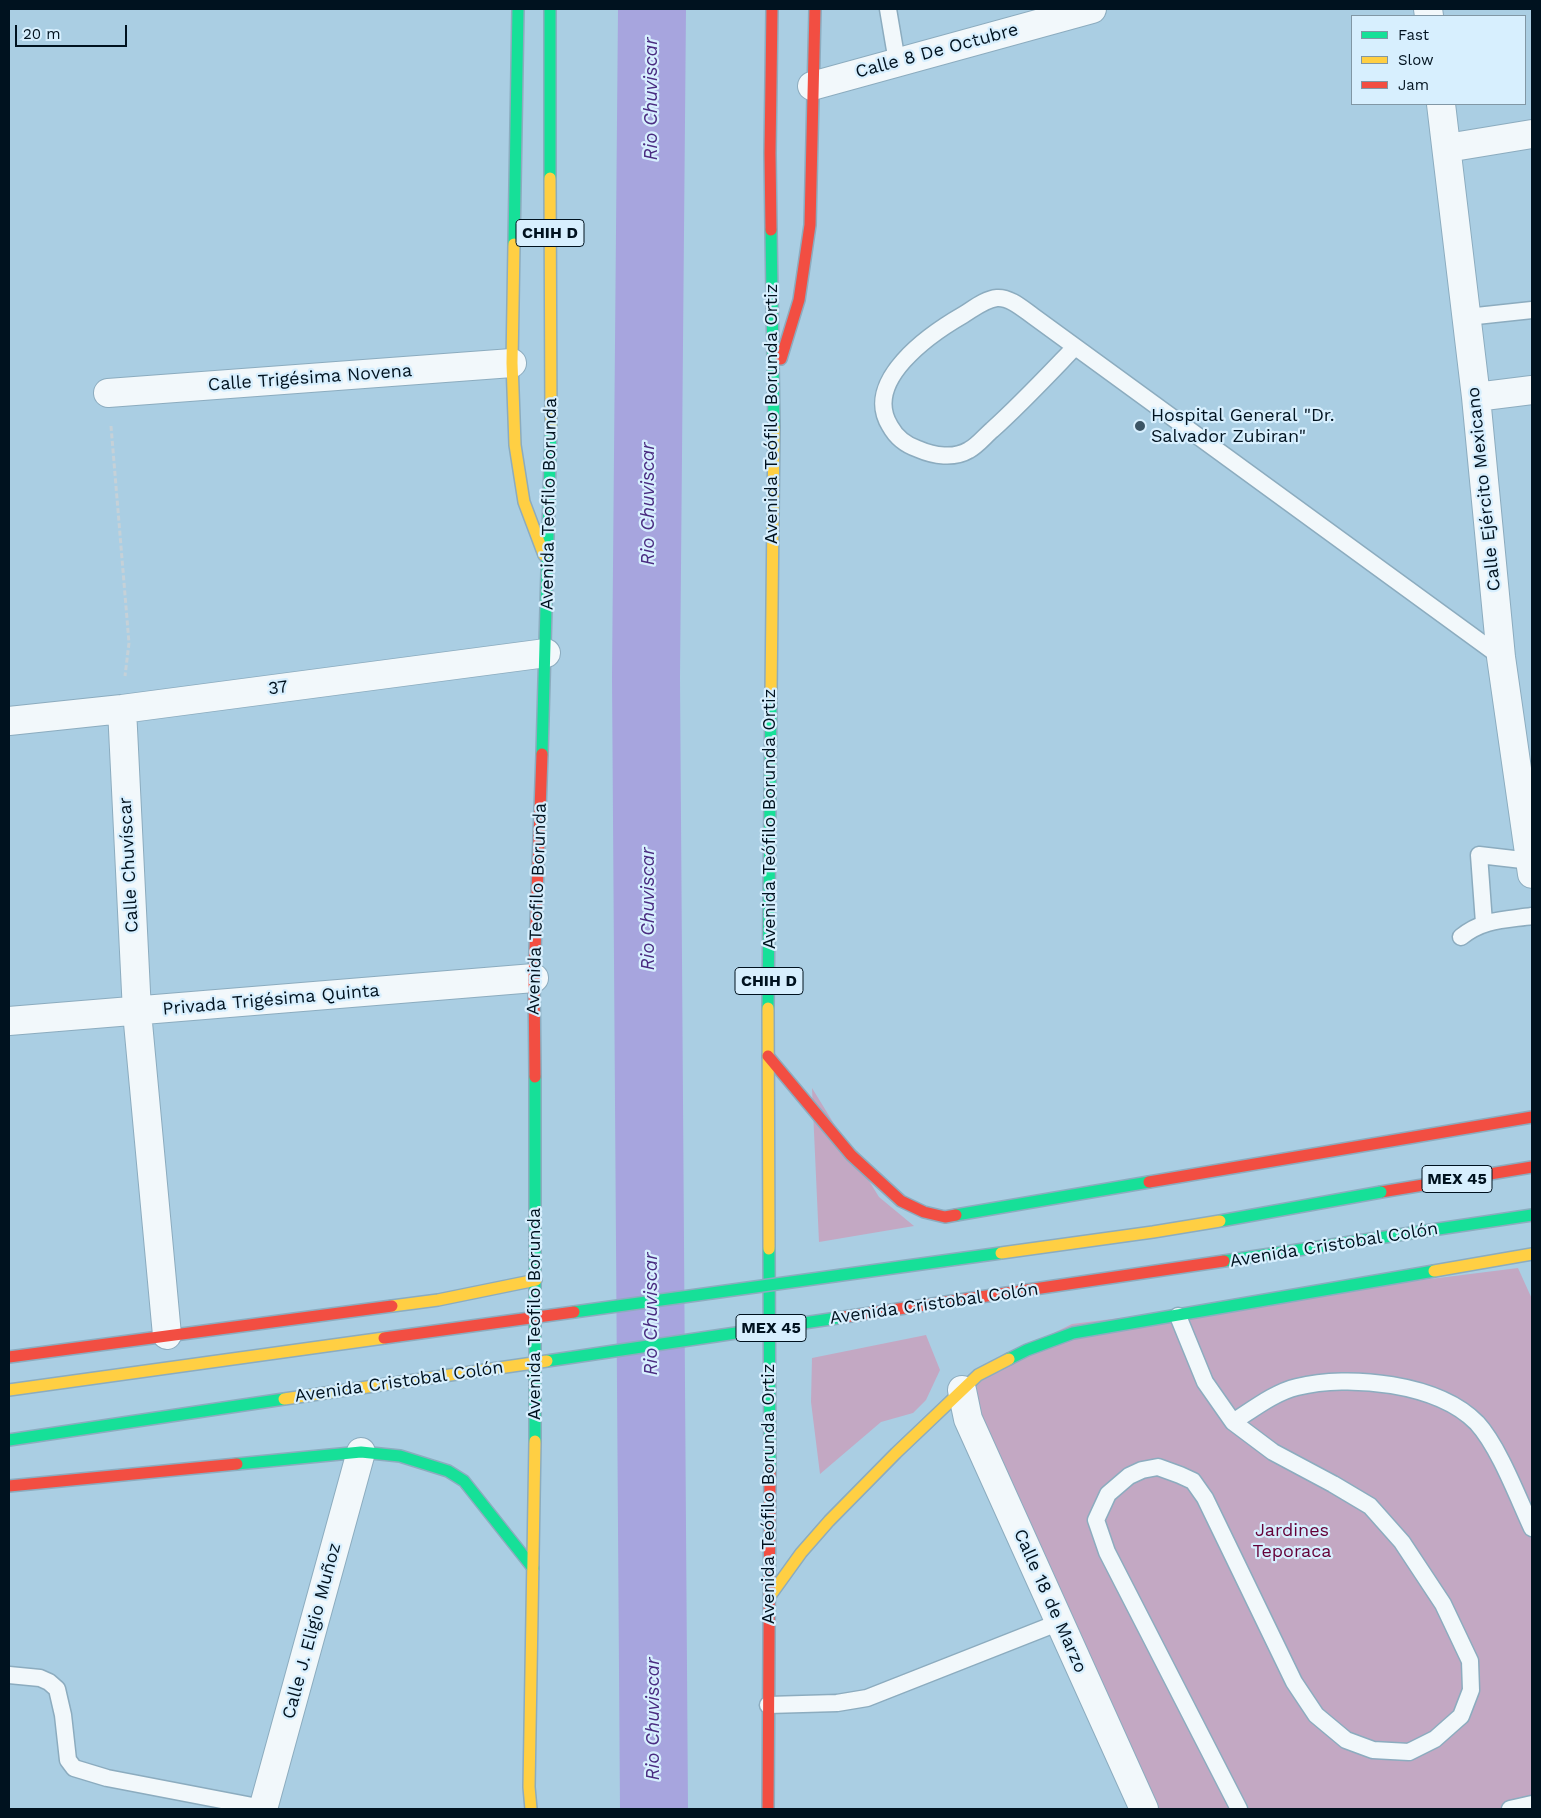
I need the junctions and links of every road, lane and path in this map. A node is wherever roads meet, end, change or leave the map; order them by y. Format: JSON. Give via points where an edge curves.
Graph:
{"nodes":[{"id":1,"x":518,"y":9,"type":"edge"},
{"id":2,"x":550,"y":9,"type":"edge"},
{"id":3,"x":772,"y":9,"type":"edge"},
{"id":4,"x":815,"y":9,"type":"edge"},
{"id":5,"x":888,"y":9,"type":"edge"},
{"id":6,"x":1092,"y":9,"type":"edge"},
{"id":7,"x":897,"y":62,"type":"junction"},
{"id":8,"x":812,"y":86,"type":"junction"},
{"id":9,"x":1441,"y":105,"type":"edge"},
{"id":10,"x":1532,"y":134,"type":"edge"},
{"id":11,"x":1446,"y":148,"type":"junction"},
{"id":12,"x":1532,"y":310,"type":"edge"},
{"id":13,"x":1467,"y":317,"type":"junction"},
{"id":14,"x":1075,"y":347,"type":"junction"},
{"id":15,"x":512,"y":363,"type":"junction"},
{"id":16,"x":774,"y":384,"type":"junction"},
{"id":17,"x":1532,"y":390,"type":"edge"},
{"id":18,"x":108,"y":394,"type":"joint"},
{"id":19,"x":1476,"y":398,"type":"junction"},
{"id":20,"x":548,"y":563,"type":"junction"},
{"id":21,"x":546,"y":653,"type":"junction"},
{"id":22,"x":1501,"y":657,"type":"junction"},
{"id":23,"x":122,"y":709,"type":"junction"},
{"id":24,"x":9,"y":720,"type":"edge"},
{"id":25,"x":1531,"y":868,"type":"edge"},
{"id":26,"x":1532,"y":916,"type":"edge"},
{"id":27,"x":1484,"y":923,"type":"junction"},
{"id":28,"x":1461,"y":936,"type":"dead end"},
{"id":29,"x":534,"y":978,"type":"junction"},
{"id":30,"x":136,"y":1012,"type":"junction"},
{"id":31,"x":9,"y":1021,"type":"edge"},
{"id":32,"x":768,"y":1056,"type":"junction"},
{"id":33,"x":1532,"y":1116,"type":"edge"},
{"id":34,"x":1532,"y":1167,"type":"edge"},
{"id":35,"x":1532,"y":1215,"type":"edge"},
{"id":36,"x":1532,"y":1254,"type":"edge"},
{"id":37,"x":536,"y":1280,"type":"junction"},
{"id":38,"x":1178,"y":1316,"type":"junction"},
{"id":39,"x":167,"y":1335,"type":"junction"},
{"id":40,"x":9,"y":1357,"type":"edge"},
{"id":41,"x":9,"y":1390,"type":"edge"},
{"id":42,"x":962,"y":1390,"type":"junction"},
{"id":43,"x":1233,"y":1422,"type":"junction"},
{"id":44,"x":9,"y":1440,"type":"edge"},
{"id":45,"x":361,"y":1452,"type":"junction"},
{"id":46,"x":9,"y":1486,"type":"edge"},
{"id":47,"x":1532,"y":1528,"type":"edge"},
{"id":48,"x":533,"y":1568,"type":"junction"},
{"id":49,"x":770,"y":1596,"type":"junction"},
{"id":50,"x":1060,"y":1622,"type":"junction"},
{"id":51,"x":9,"y":1675,"type":"edge"},
{"id":52,"x":768,"y":1705,"type":"junction"},
{"id":53,"x":1532,"y":1804,"type":"edge"},
{"id":54,"x":263,"y":1809,"type":"edge"},
{"id":55,"x":530,"y":1809,"type":"edge"},
{"id":56,"x":768,"y":1809,"type":"edge"},
{"id":57,"x":1144,"y":1809,"type":"edge"},
{"id":58,"x":1239,"y":1809,"type":"edge"},
{"id":59,"x":1510,"y":1809,"type":"edge"}],
"edges":[{"from":1,"to":15,"type":"main road"},
{"from":2,"to":20,"type":"main road","name":"Avenida Teofilo Borunda","number":"CHIH D","via":[[551,457]]},
{"from":3,"to":16,"type":"main road","name":"Avenida Teófilo Borunda Ortiz","number":"CHIH D","via":[[770,153]]},
{"from":4,"to":8,"type":"main road"},
{"from":5,"to":7,"type":"lane"},
{"from":6,"to":7,"type":"street","name":"Calle 8 De Octubre"},
{"from":7,"to":8,"type":"street","name":"Calle 8 De Octubre"},
{"from":8,"to":16,"type":"main road","via":[[810,225],[799,300]]},
{"from":9,"to":11,"type":"street","name":"Calle Ejército Mexicano"},
{"from":10,"to":11,"type":"street"},
{"from":11,"to":13,"type":"street","name":"Calle Ejército Mexicano"},
{"from":12,"to":13,"type":"lane"},
{"from":13,"to":19,"type":"street","name":"Calle Ejército Mexicano"},
{"from":14,"to":14,"type":"lane","via":[[1010,301],[989,300],[943,326],[913,350],[890,377],[883,404],[886,419],[892,431],[907,445],[926,453],[945,456],[970,450]]},
{"from":14,"to":22,"type":"lane"},
{"from":15,"to":18,"type":"street","name":"Calle Trigésima Novena"},
{"from":15,"to":20,"type":"main road","via":[[513,414],[522,494]]},
{"from":16,"to":32,"type":"main road","name":"Avenida Teófilo Borunda Ortiz","number":"CHIH D"},
{"from":17,"to":19,"type":"street"},
{"from":18,"to":23,"type":"path","via":[[129,643]]},
{"from":19,"to":22,"type":"street","name":"Calle Ejército Mexicano"},
{"from":20,"to":21,"type":"main road","name":"Avenida Teofilo Borunda","number":"CHIH D"},
{"from":21,"to":23,"type":"street","name":"37"},
{"from":21,"to":29,"type":"main road","name":"Avenida Teofilo Borunda","number":"CHIH D"},
{"from":22,"to":25,"type":"street","name":"Calle Ejército Mexicano"},
{"from":23,"to":24,"type":"street","name":"37"},
{"from":23,"to":30,"type":"street","name":"Calle Chuvíscar"},
{"from":25,"to":27,"type":"lane","via":[[1479,855]]},
{"from":26,"to":27,"type":"lane"},
{"from":27,"to":28,"type":"lane"},
{"from":29,"to":30,"type":"street","name":"Privada Trigésima Quinta"},
{"from":29,"to":37,"type":"main road","name":"Avenida Teofilo Borunda","number":"CHIH D"},
{"from":30,"to":31,"type":"street","name":"Privada Trigésima Quinta"},
{"from":30,"to":39,"type":"street","name":"Calle Chuvíscar"},
{"from":32,"to":33,"type":"main road","via":[[851,1155],[882,1184],[901,1201],[945,1217]]},
{"from":32,"to":49,"type":"main road","name":"Avenida Teófilo Borunda Ortiz","number":"CHIH D"},
{"from":34,"to":41,"type":"main road","number":"MEX 45","bridge":true,"via":[[1153,1232]]},
{"from":35,"to":44,"type":"main road","name":"Avenida Cristobal Colón","number":"MEX 45","bridge":true},
{"from":36,"to":38,"type":"main road"},
{"from":37,"to":39,"type":"main road","via":[[438,1300]]},
{"from":37,"to":48,"type":"main road","name":"Avenida Teofilo Borunda","number":"CHIH D"},
{"from":38,"to":42,"type":"main road","via":[[1073,1332],[1027,1350],[978,1375]]},
{"from":38,"to":43,"type":"lane","via":[[1205,1382]]},
{"from":39,"to":40,"type":"main road"},
{"from":42,"to":49,"type":"main road","via":[[829,1521]]},
{"from":42,"to":50,"type":"street","name":"Calle 18 de Marzo","via":[[968,1419]]},
{"from":43,"to":47,"type":"lane","via":[[1295,1387],[1340,1381],[1380,1382],[1420,1392],[1455,1405],[1477,1424],[1496,1452]]},
{"from":43,"to":58,"type":"lane","via":[[1273,1452],[1370,1506],[1386,1523],[1444,1604],[1470,1661],[1472,1690],[1461,1716],[1435,1739],[1409,1752],[1373,1750],[1346,1740],[1316,1715],[1294,1682],[1205,1498],[1193,1481],[1158,1467],[1129,1476],[1108,1494],[1096,1520],[1107,1552]]},
{"from":45,"to":46,"type":"main road"},
{"from":45,"to":48,"type":"main road","via":[[400,1456],[448,1471],[464,1481]]},
{"from":45,"to":54,"type":"street","name":"Calle J. Eligio Muñoz"},
{"from":48,"to":55,"type":"main road","name":"Avenida Teofilo Borunda","number":"CHIH D"},
{"from":49,"to":52,"type":"main road","name":"Avenida Teófilo Borunda Ortiz","number":"CHIH D"},
{"from":50,"to":52,"type":"lane","via":[[866,1698],[837,1703]]},
{"from":50,"to":57,"type":"street","name":"Calle 18 de Marzo"},
{"from":51,"to":54,"type":"lane","via":[[40,1678],[57,1689],[68,1760],[74,1768],[106,1778]]},
{"from":52,"to":56,"type":"main road","name":"Avenida Teófilo Borunda Ortiz","number":"CHIH D"},
{"from":53,"to":59,"type":"lane"}]}
